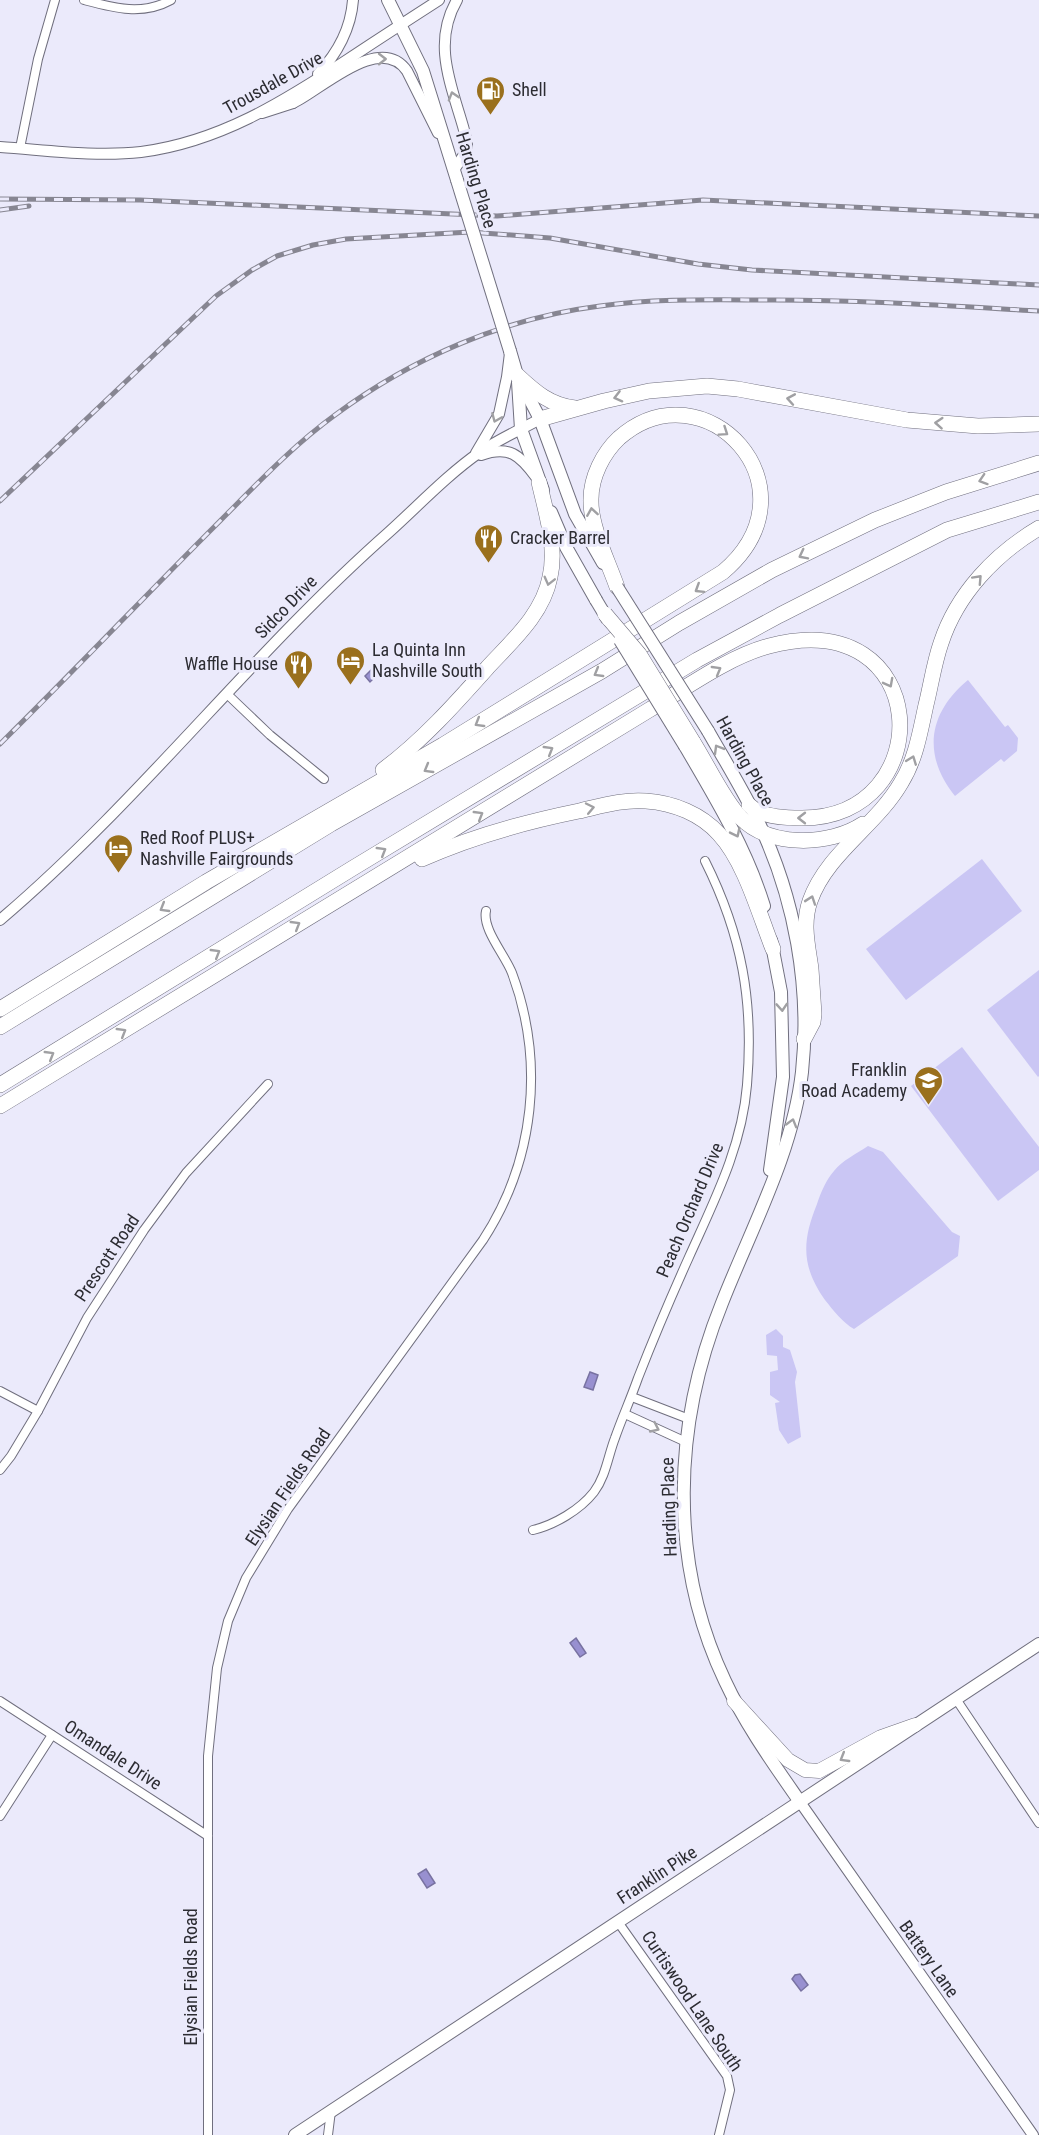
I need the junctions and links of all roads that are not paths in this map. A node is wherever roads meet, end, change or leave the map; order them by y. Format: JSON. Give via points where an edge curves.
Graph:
{"nodes":[{"id":1,"x":55,"y":0,"type":"edge"},
{"id":2,"x":84,"y":0,"type":"edge"},
{"id":3,"x":171,"y":0,"type":"edge"},
{"id":4,"x":353,"y":0,"type":"edge"},
{"id":5,"x":388,"y":0,"type":"edge"},
{"id":6,"x":439,"y":0,"type":"edge"},
{"id":7,"x":458,"y":0,"type":"edge"},
{"id":8,"x":401,"y":25,"type":"junction"},
{"id":9,"x":304,"y":88,"type":"junction"},
{"id":10,"x":262,"y":113,"type":"junction"},
{"id":11,"x":0,"y":147,"type":"edge"},
{"id":12,"x":20,"y":148,"type":"junction"},
{"id":13,"x":449,"y":155,"type":"junction"},
{"id":14,"x":456,"y":175,"type":"junction"},
{"id":15,"x":512,"y":376,"type":"junction"},
{"id":16,"x":578,"y":409,"type":"junction"},
{"id":17,"x":540,"y":419,"type":"junction"},
{"id":18,"x":1039,"y":424,"type":"edge"},
{"id":19,"x":521,"y":429,"type":"junction"},
{"id":20,"x":472,"y":458,"type":"junction"},
{"id":21,"x":1039,"y":463,"type":"edge"},
{"id":22,"x":539,"y":482,"type":"junction"},
{"id":23,"x":1039,"y":502,"type":"edge"},
{"id":24,"x":1039,"y":528,"type":"edge"},
{"id":25,"x":617,"y":587,"type":"junction"},
{"id":26,"x":605,"y":615,"type":"joint"},
{"id":27,"x":227,"y":694,"type":"junction"},
{"id":28,"x":689,"y":744,"type":"junction"},
{"id":29,"x":324,"y":779,"type":"dead end"},
{"id":30,"x":749,"y":805,"type":"junction"},
{"id":31,"x":881,"y":809,"type":"junction"},
{"id":32,"x":328,"y":812,"type":"junction"},
{"id":33,"x":762,"y":831,"type":"junction"},
{"id":34,"x":705,"y":861,"type":"dead end"},
{"id":35,"x":357,"y":888,"type":"junction"},
{"id":36,"x":486,"y":911,"type":"dead end"},
{"id":37,"x":0,"y":920,"type":"edge"},
{"id":38,"x":773,"y":950,"type":"junction"},
{"id":39,"x":0,"y":1009,"type":"edge"},
{"id":40,"x":0,"y":1027,"type":"edge"},
{"id":41,"x":804,"y":1040,"type":"junction"},
{"id":42,"x":268,"y":1084,"type":"dead end"},
{"id":43,"x":0,"y":1085,"type":"edge"},
{"id":44,"x":0,"y":1106,"type":"edge"},
{"id":45,"x":765,"y":1198,"type":"junction"},
{"id":46,"x":0,"y":1391,"type":"edge"},
{"id":47,"x":632,"y":1397,"type":"junction"},
{"id":48,"x":38,"y":1411,"type":"junction"},
{"id":49,"x":625,"y":1414,"type":"junction"},
{"id":50,"x":689,"y":1419,"type":"junction"},
{"id":51,"x":686,"y":1442,"type":"junction"},
{"id":52,"x":0,"y":1470,"type":"edge"},
{"id":53,"x":533,"y":1530,"type":"dead end"},
{"id":54,"x":1039,"y":1644,"type":"edge"},
{"id":55,"x":956,"y":1699,"type":"junction"},
{"id":56,"x":0,"y":1701,"type":"edge"},
{"id":57,"x":734,"y":1701,"type":"junction"},
{"id":58,"x":915,"y":1725,"type":"junction"},
{"id":59,"x":52,"y":1735,"type":"junction"},
{"id":60,"x":800,"y":1803,"type":"junction"},
{"id":61,"x":0,"y":1816,"type":"edge"},
{"id":62,"x":1039,"y":1822,"type":"edge"},
{"id":63,"x":208,"y":1836,"type":"junction"},
{"id":64,"x":618,"y":1922,"type":"junction"},
{"id":65,"x":331,"y":2110,"type":"junction"},
{"id":66,"x":208,"y":2135,"type":"edge"},
{"id":67,"x":295,"y":2135,"type":"edge"},
{"id":68,"x":328,"y":2135,"type":"edge"},
{"id":69,"x":719,"y":2135,"type":"edge"},
{"id":70,"x":1033,"y":2135,"type":"edge"}],
"edges":[{"from":1,"to":12,"type":"street"},
{"from":2,"to":3,"type":"street","via":[[136,10]]},
{"from":4,"to":9,"type":"main road","via":[[342,40]]},
{"from":5,"to":8,"type":"main road","name":"Harding Place"},
{"from":6,"to":8,"type":"main road","name":"Trousdale Drive"},
{"from":14,"to":7,"type":"main road","one_way":true,"via":[[467,145],[444,58],[447,24]]},
{"from":8,"to":9,"type":"main road","name":"Trousdale Drive"},
{"from":8,"to":13,"type":"main road","name":"Harding Place","via":[[423,71]]},
{"from":9,"to":10,"type":"main road","name":"Trousdale Drive"},
{"from":10,"to":12,"type":"main road","name":"Trousdale Drive","via":[[190,141],[139,152]]},
{"from":10,"to":13,"type":"main road","one_way":true,"via":[[293,103],[354,65],[374,58],[392,59],[407,71]]},
{"from":11,"to":12,"type":"main road","name":"Trousdale Drive"},
{"from":13,"to":14,"type":"main road","name":"Harding Place"},
{"from":14,"to":15,"type":"main road","name":"Harding Place","bridge":true,"via":[[510,351]]},
{"from":15,"to":16,"type":"highway","via":[[551,403]]},
{"from":15,"to":17,"type":"main road","name":"Harding Place"},
{"from":15,"to":19,"type":"main road","name":"Harding Place"},
{"from":15,"to":20,"type":"main road","one_way":true,"via":[[498,414]]},
{"from":16,"to":17,"type":"highway"},
{"from":18,"to":16,"type":"highway","one_way":true,"via":[[978,426],[907,420],[707,386],[649,391]]},
{"from":17,"to":19,"type":"main road","name":"Sidco Drive"},
{"from":17,"to":25,"type":"main road","name":"Harding Place","via":[[575,514]]},
{"from":19,"to":20,"type":"main road","name":"Sidco Drive"},
{"from":19,"to":22,"type":"main road","name":"Harding Place"},
{"from":20,"to":22,"type":"main road","via":[[494,451],[509,452],[522,460]]},
{"from":20,"to":27,"type":"main road","name":"Sidco Drive","via":[[322,592]]},
{"from":21,"to":40,"type":"highway","one_way":true,"via":[[946,492],[875,520],[772,570],[331,824]]},
{"from":22,"to":26,"type":"main road","name":"Harding Place","bridge":true,"via":[[566,547]]},
{"from":22,"to":32,"type":"highway","one_way":true,"via":[[552,558],[548,586],[536,611],[421,740]]},
{"from":43,"to":23,"type":"highway","one_way":true,"via":[[697,660],[947,530]]},
{"from":31,"to":24,"type":"highway","one_way":true,"via":[[901,784],[912,760],[940,646],[957,608],[990,567]]},
{"from":30,"to":25,"type":"main road","name":"Harding Place","one_way":true,"bridge":true,"via":[[708,731]]},
{"from":25,"to":32,"type":"highway","one_way":true,"via":[[594,523],[591,499],[596,473],[608,450],[627,432],[660,418],[696,418],[721,428],[750,458],[761,494],[756,531],[731,566],[665,610]]},
{"from":26,"to":28,"type":"highway","bridge":true,"via":[[639,654]]},
{"from":27,"to":29,"type":"street"},
{"from":27,"to":37,"type":"main road","name":"Sidco Drive","via":[[88,839]]},
{"from":28,"to":33,"type":"highway","via":[[738,815]]},
{"from":28,"to":38,"type":"main road","name":"Harding Place","one_way":true,"via":[[745,854],[765,908]]},
{"from":30,"to":33,"type":"main road","name":"Harding Place"},
{"from":35,"to":30,"type":"highway","one_way":true,"via":[[746,655],[779,644],[813,640],[844,644],[868,656],[891,685],[899,710],[897,747],[883,780],[855,805],[822,817],[781,817],[759,812]]},
{"from":31,"to":33,"type":"highway","via":[[852,830],[821,839],[794,840]]},
{"from":41,"to":31,"type":"highway","one_way":true,"via":[[814,1014],[806,932],[810,902],[822,876]]},
{"from":32,"to":39,"type":"highway","one_way":true},
{"from":33,"to":41,"type":"main road","name":"Harding Place","via":[[795,932]]},
{"from":34,"to":47,"type":"street","name":"Peach Orchard Drive","via":[[735,935],[746,982],[748,1063],[742,1122],[717,1195],[677,1282]]},
{"from":35,"to":38,"type":"highway","one_way":true,"via":[[460,842],[495,831],[614,803],[652,801],[691,813],[728,844]]},
{"from":44,"to":35,"type":"highway","one_way":true},
{"from":36,"to":63,"type":"street","name":"Elysian Fields Road","via":[[487,924],[519,992],[528,1034],[531,1088],[521,1158],[502,1209],[483,1240],[288,1509],[246,1578],[228,1621],[215,1679],[208,1750]]},
{"from":38,"to":45,"type":"main road","name":"Harding Place","one_way":true,"via":[[781,992],[783,1077]]},
{"from":45,"to":41,"type":"main road","name":"Harding Place","one_way":true,"via":[[794,1121]]},
{"from":42,"to":48,"type":"street","name":"Prescott Road","via":[[186,1173],[144,1230],[87,1318]]},
{"from":45,"to":50,"type":"main road","name":"Harding Place","via":[[711,1332]]},
{"from":46,"to":48,"type":"street"},
{"from":47,"to":49,"type":"street","name":"Peach Orchard Drive"},
{"from":47,"to":50,"type":"street"},
{"from":48,"to":52,"type":"street","name":"Prescott Road"},
{"from":49,"to":51,"type":"street","one_way":true},
{"from":49,"to":53,"type":"street","name":"Peach Orchard Drive","via":[[602,1479],[592,1495],[549,1525]]},
{"from":50,"to":51,"type":"main road","name":"Harding Place"},
{"from":51,"to":57,"type":"main road","name":"Harding Place","via":[[684,1508],[689,1564],[708,1638]]},
{"from":54,"to":55,"type":"main road","name":"Franklin Pike"},
{"from":55,"to":58,"type":"main road","name":"Franklin Pike"},
{"from":55,"to":62,"type":"street"},
{"from":56,"to":59,"type":"street","name":"Omandale Drive"},
{"from":58,"to":57,"type":"highway","one_way":true,"via":[[882,1737],[828,1768],[810,1771],[788,1760]]},
{"from":57,"to":60,"type":"main road","name":"Harding Place"},
{"from":58,"to":60,"type":"main road","name":"Franklin Pike"},
{"from":59,"to":61,"type":"street"},
{"from":59,"to":63,"type":"street","name":"Omandale Drive"},
{"from":60,"to":64,"type":"main road","name":"Franklin Pike"},
{"from":60,"to":70,"type":"main road","name":"Battery Lane"},
{"from":63,"to":66,"type":"street","name":"Elysian Fields Road"},
{"from":64,"to":65,"type":"main road","name":"Franklin Pike"},
{"from":64,"to":69,"type":"street","name":"Curtiswood Lane South","via":[[727,2076],[730,2090]]},
{"from":65,"to":67,"type":"main road","name":"Franklin Pike"},
{"from":65,"to":68,"type":"street"}]}
